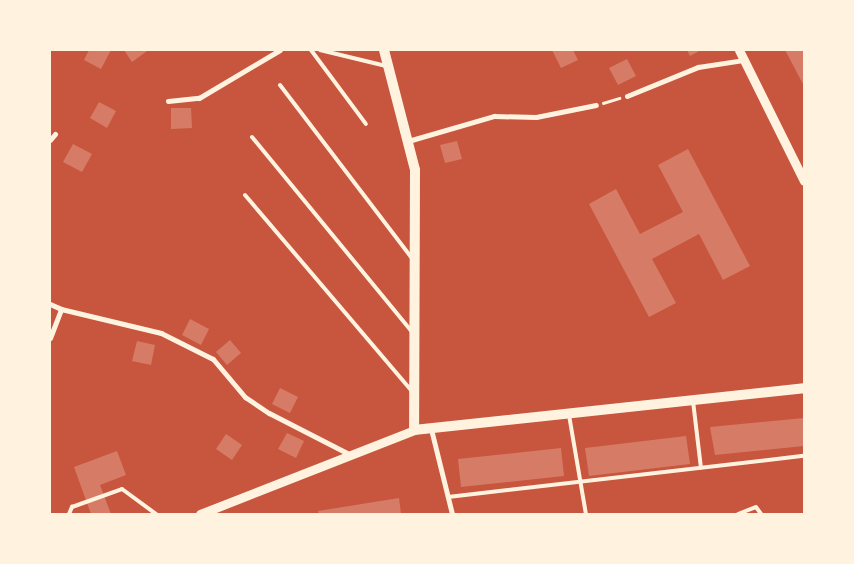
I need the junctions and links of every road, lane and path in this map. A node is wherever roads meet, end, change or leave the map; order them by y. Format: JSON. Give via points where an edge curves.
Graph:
{"nodes":[{"id":1,"x":280,"y":50,"type":"edge"},
{"id":2,"x":311,"y":50,"type":"edge"},
{"id":3,"x":320,"y":50,"type":"edge"},
{"id":4,"x":384,"y":50,"type":"edge"},
{"id":5,"x":739,"y":50,"type":"edge"},
{"id":6,"x":744,"y":60,"type":"junction"},
{"id":7,"x":388,"y":66,"type":"junction"},
{"id":8,"x":280,"y":85,"type":"dead end"},
{"id":9,"x":627,"y":96,"type":"joint"},
{"id":10,"x":168,"y":101,"type":"dead end"},
{"id":11,"x":596,"y":105,"type":"joint"},
{"id":12,"x":366,"y":124,"type":"dead end"},
{"id":13,"x":55,"y":134,"type":"dead end"},
{"id":14,"x":252,"y":137,"type":"dead end"},
{"id":15,"x":50,"y":140,"type":"edge"},
{"id":16,"x":408,"y":141,"type":"junction"},
{"id":17,"x":804,"y":181,"type":"edge"},
{"id":18,"x":245,"y":195,"type":"dead end"},
{"id":19,"x":416,"y":263,"type":"junction"},
{"id":20,"x":50,"y":304,"type":"edge"},
{"id":21,"x":61,"y":310,"type":"junction"},
{"id":22,"x":412,"y":332,"type":"junction"},
{"id":23,"x":50,"y":338,"type":"edge"},
{"id":24,"x":804,"y":388,"type":"edge"},
{"id":25,"x":413,"y":392,"type":"junction"},
{"id":26,"x":693,"y":398,"type":"junction"},
{"id":27,"x":569,"y":412,"type":"junction"},
{"id":28,"x":431,"y":428,"type":"junction"},
{"id":29,"x":414,"y":430,"type":"junction"},
{"id":30,"x":352,"y":456,"type":"junction"},
{"id":31,"x":804,"y":456,"type":"edge"},
{"id":32,"x":701,"y":468,"type":"junction"},
{"id":33,"x":579,"y":482,"type":"junction"},
{"id":34,"x":448,"y":498,"type":"junction"},
{"id":35,"x":69,"y":514,"type":"edge"},
{"id":36,"x":156,"y":514,"type":"edge"},
{"id":37,"x":200,"y":514,"type":"edge"},
{"id":38,"x":452,"y":514,"type":"edge"},
{"id":39,"x":586,"y":514,"type":"edge"},
{"id":40,"x":738,"y":514,"type":"edge"},
{"id":41,"x":761,"y":514,"type":"edge"}],
"edges":[{"from":1,"to":10,"type":"street","via":[[199,98]]},
{"from":2,"to":12,"type":"lane"},
{"from":3,"to":7,"type":"lane"},
{"from":4,"to":7,"type":"main road"},
{"from":5,"to":6,"type":"street"},
{"from":6,"to":9,"type":"street","via":[[698,67]]},
{"from":6,"to":17,"type":"street"},
{"from":7,"to":16,"type":"main road"},
{"from":8,"to":19,"type":"lane"},
{"from":9,"to":11,"type":"path"},
{"from":11,"to":16,"type":"street","via":[[536,117],[494,116]]},
{"from":13,"to":15,"type":"street"},
{"from":14,"to":22,"type":"lane"},
{"from":16,"to":19,"type":"main road","via":[[415,170]]},
{"from":18,"to":25,"type":"lane"},
{"from":19,"to":22,"type":"main road"},
{"from":20,"to":21,"type":"street"},
{"from":21,"to":23,"type":"street"},
{"from":21,"to":30,"type":"street","via":[[161,333],[213,359],[245,397]]},
{"from":22,"to":25,"type":"main road"},
{"from":24,"to":26,"type":"main road"},
{"from":25,"to":29,"type":"main road"},
{"from":26,"to":27,"type":"main road"},
{"from":26,"to":32,"type":"lane"},
{"from":27,"to":28,"type":"main road"},
{"from":27,"to":33,"type":"lane"},
{"from":28,"to":29,"type":"main road"},
{"from":28,"to":34,"type":"street"},
{"from":29,"to":30,"type":"street"},
{"from":30,"to":37,"type":"street"},
{"from":31,"to":32,"type":"lane"},
{"from":32,"to":33,"type":"lane"},
{"from":33,"to":34,"type":"lane"},
{"from":33,"to":39,"type":"lane"},
{"from":34,"to":38,"type":"street"},
{"from":35,"to":36,"type":"lane","via":[[72,508],[122,489]]},
{"from":40,"to":41,"type":"lane","via":[[756,507]]}]}
